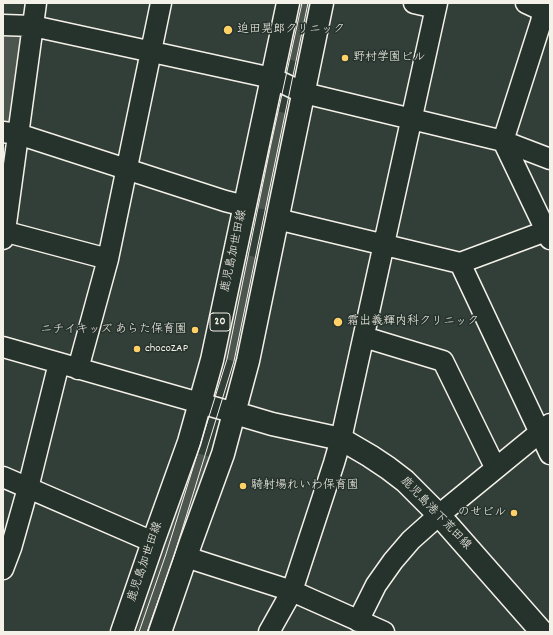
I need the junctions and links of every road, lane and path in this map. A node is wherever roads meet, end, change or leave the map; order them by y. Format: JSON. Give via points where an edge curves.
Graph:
{"nodes":[{"id":1,"x":36,"y":3,"type":"edge"},
{"id":2,"x":161,"y":3,"type":"edge"},
{"id":3,"x":288,"y":3,"type":"edge"},
{"id":4,"x":322,"y":3,"type":"edge"},
{"id":5,"x":414,"y":3,"type":"edge"},
{"id":6,"x":436,"y":6,"type":"edge"},
{"id":7,"x":541,"y":8,"type":"edge"},
{"id":8,"x":3,"y":25,"type":"edge"},
{"id":9,"x":33,"y":26,"type":"junction"},
{"id":10,"x":150,"y":52,"type":"junction"},
{"id":11,"x":272,"y":78,"type":"junction"},
{"id":12,"x":304,"y":93,"type":"junction"},
{"id":13,"x":412,"y":118,"type":"junction"},
{"id":14,"x":11,"y":133,"type":"edge"},
{"id":15,"x":503,"y":141,"type":"junction"},
{"id":16,"x":550,"y":159,"type":"edge"},
{"id":17,"x":126,"y":169,"type":"junction"},
{"id":18,"x":245,"y":206,"type":"junction"},
{"id":19,"x":276,"y":219,"type":"junction"},
{"id":20,"x":4,"y":234,"type":"edge"},
{"id":21,"x":548,"y":235,"type":"edge"},
{"id":22,"x":384,"y":244,"type":"junction"},
{"id":23,"x":108,"y":258,"type":"junction"},
{"id":24,"x":460,"y":263,"type":"junction"},
{"id":25,"x":364,"y":337,"type":"junction"},
{"id":26,"x":3,"y":347,"type":"edge"},
{"id":27,"x":69,"y":366,"type":"junction"},
{"id":28,"x":200,"y":404,"type":"junction"},
{"id":29,"x":235,"y":413,"type":"junction"},
{"id":30,"x":545,"y":428,"type":"edge"},
{"id":31,"x":341,"y":439,"type":"junction"},
{"id":32,"x":550,"y":454,"type":"edge"},
{"id":33,"x":495,"y":467,"type":"junction"},
{"id":34,"x":3,"y":477,"type":"edge"},
{"id":35,"x":28,"y":488,"type":"junction"},
{"id":36,"x":439,"y":514,"type":"junction"},
{"id":37,"x":153,"y":542,"type":"junction"},
{"id":38,"x":186,"y":557,"type":"junction"},
{"id":39,"x":3,"y":569,"type":"edge"},
{"id":40,"x":292,"y":591,"type":"junction"},
{"id":41,"x":358,"y":620,"type":"junction"},
{"id":42,"x":122,"y":632,"type":"edge"},
{"id":43,"x":160,"y":632,"type":"edge"},
{"id":44,"x":268,"y":632,"type":"edge"},
{"id":45,"x":384,"y":632,"type":"edge"},
{"id":46,"x":542,"y":632,"type":"edge"}],
"edges":[{"from":1,"to":9,"type":"street"},
{"from":2,"to":10,"type":"street"},
{"from":3,"to":11,"type":"main road","name":"鹿児島加世田線","number":"20"},
{"from":4,"to":12,"type":"main road"},
{"from":5,"to":6,"type":"street"},
{"from":6,"to":13,"type":"street"},
{"from":7,"to":15,"type":"street","via":[[541,22]]},
{"from":8,"to":9,"type":"street"},
{"from":9,"to":10,"type":"street"},
{"from":9,"to":14,"type":"street"},
{"from":10,"to":11,"type":"street"},
{"from":10,"to":17,"type":"street"},
{"from":11,"to":12,"type":"street"},
{"from":11,"to":18,"type":"main road","name":"鹿児島加世田線","number":"20"},
{"from":12,"to":13,"type":"street"},
{"from":12,"to":19,"type":"main road"},
{"from":13,"to":15,"type":"street"},
{"from":13,"to":22,"type":"street"},
{"from":14,"to":17,"type":"street"},
{"from":14,"to":20,"type":"street"},
{"from":15,"to":16,"type":"street"},
{"from":15,"to":21,"type":"street"},
{"from":17,"to":18,"type":"street"},
{"from":17,"to":23,"type":"street"},
{"from":18,"to":28,"type":"main road","name":"鹿児島加世田線","number":"20"},
{"from":19,"to":22,"type":"street"},
{"from":19,"to":29,"type":"main road"},
{"from":20,"to":23,"type":"street"},
{"from":21,"to":24,"type":"street"},
{"from":22,"to":24,"type":"street"},
{"from":22,"to":25,"type":"street"},
{"from":23,"to":27,"type":"street"},
{"from":24,"to":30,"type":"street"},
{"from":25,"to":31,"type":"street"},
{"from":25,"to":33,"type":"street","via":[[443,361]]},
{"from":26,"to":27,"type":"street"},
{"from":27,"to":28,"type":"street"},
{"from":27,"to":35,"type":"street"},
{"from":28,"to":29,"type":"street"},
{"from":28,"to":37,"type":"main road","name":"鹿児島加世田線","number":"20"},
{"from":29,"to":31,"type":"main road","name":"鹿児島港下荒田線"},
{"from":29,"to":38,"type":"main road","via":[[224,454]]},
{"from":30,"to":32,"type":"street"},
{"from":30,"to":33,"type":"street"},
{"from":31,"to":36,"type":"main road","name":"鹿児島港下荒田線","via":[[405,480]]},
{"from":31,"to":40,"type":"street"},
{"from":33,"to":36,"type":"street"},
{"from":34,"to":35,"type":"street"},
{"from":35,"to":37,"type":"street"},
{"from":35,"to":39,"type":"street"},
{"from":36,"to":41,"type":"street","via":[[393,561]]},
{"from":36,"to":46,"type":"main road","name":"鹿児島港下荒田線"},
{"from":37,"to":42,"type":"main road","name":"鹿児島加世田線","number":"20"},
{"from":38,"to":40,"type":"street"},
{"from":38,"to":43,"type":"main road"},
{"from":40,"to":41,"type":"street"},
{"from":40,"to":44,"type":"street"},
{"from":41,"to":45,"type":"street"}]}
